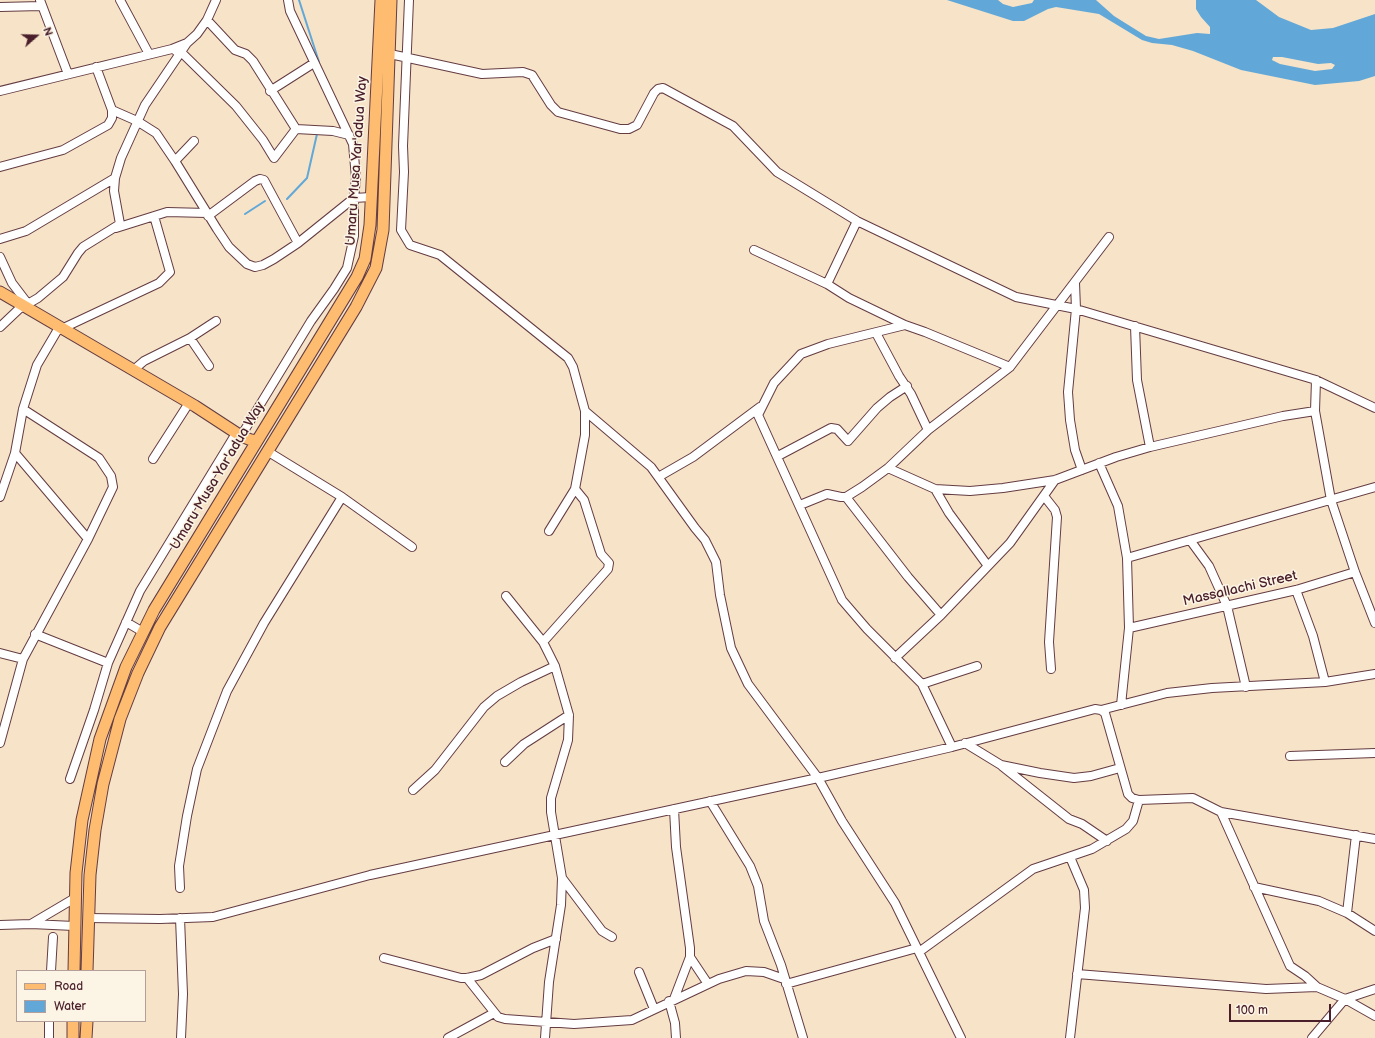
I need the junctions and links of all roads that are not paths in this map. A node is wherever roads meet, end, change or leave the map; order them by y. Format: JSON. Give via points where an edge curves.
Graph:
{"nodes":[{"id":1,"x":120,"y":0,"type":"edge"},
{"id":2,"x":288,"y":0,"type":"edge"},
{"id":3,"x":381,"y":0,"type":"edge"},
{"id":4,"x":391,"y":0,"type":"edge"},
{"id":5,"x":409,"y":0,"type":"edge"},
{"id":6,"x":213,"y":2,"type":"edge"},
{"id":7,"x":40,"y":3,"type":"edge"},
{"id":8,"x":0,"y":7,"type":"edge"},
{"id":9,"x":207,"y":20,"type":"junction"},
{"id":10,"x":187,"y":43,"type":"junction"},
{"id":11,"x":172,"y":49,"type":"junction"},
{"id":12,"x":181,"y":52,"type":"junction"},
{"id":13,"x":149,"y":54,"type":"junction"},
{"id":14,"x":390,"y":54,"type":"junction"},
{"id":15,"x":406,"y":58,"type":"junction"},
{"id":16,"x":314,"y":63,"type":"junction"},
{"id":17,"x":96,"y":67,"type":"junction"},
{"id":18,"x":68,"y":74,"type":"junction"},
{"id":19,"x":0,"y":91,"type":"edge"},
{"id":20,"x":270,"y":91,"type":"junction"},
{"id":21,"x":112,"y":110,"type":"junction"},
{"id":22,"x":137,"y":121,"type":"junction"},
{"id":23,"x":296,"y":129,"type":"junction"},
{"id":24,"x":349,"y":135,"type":"junction"},
{"id":25,"x":194,"y":141,"type":"dead end"},
{"id":26,"x":175,"y":161,"type":"junction"},
{"id":27,"x":0,"y":167,"type":"edge"},
{"id":28,"x":115,"y":178,"type":"junction"},
{"id":29,"x":371,"y":196,"type":"junction"},
{"id":30,"x":354,"y":198,"type":"junction"},
{"id":31,"x":208,"y":214,"type":"junction"},
{"id":32,"x":154,"y":216,"type":"junction"},
{"id":33,"x":857,"y":221,"type":"junction"},
{"id":34,"x":116,"y":228,"type":"junction"},
{"id":35,"x":1109,"y":237,"type":"dead end"},
{"id":36,"x":0,"y":240,"type":"edge"},
{"id":37,"x":298,"y":243,"type":"junction"},
{"id":38,"x":754,"y":250,"type":"dead end"},
{"id":39,"x":0,"y":258,"type":"edge"},
{"id":40,"x":1074,"y":283,"type":"junction"},
{"id":41,"x":826,"y":284,"type":"junction"},
{"id":42,"x":0,"y":292,"type":"edge"},
{"id":43,"x":0,"y":298,"type":"edge"},
{"id":44,"x":1058,"y":305,"type":"junction"},
{"id":45,"x":23,"y":306,"type":"junction"},
{"id":46,"x":1076,"y":309,"type":"junction"},
{"id":47,"x":216,"y":321,"type":"dead end"},
{"id":48,"x":904,"y":325,"type":"junction"},
{"id":49,"x":1135,"y":326,"type":"junction"},
{"id":50,"x":0,"y":327,"type":"edge"},
{"id":51,"x":60,"y":330,"type":"junction"},
{"id":52,"x":876,"y":333,"type":"junction"},
{"id":53,"x":190,"y":338,"type":"junction"},
{"id":54,"x":209,"y":366,"type":"dead end"},
{"id":55,"x":1010,"y":367,"type":"junction"},
{"id":56,"x":135,"y":372,"type":"junction"},
{"id":57,"x":1316,"y":380,"type":"junction"},
{"id":58,"x":907,"y":386,"type":"junction"},
{"id":59,"x":187,"y":406,"type":"junction"},
{"id":60,"x":761,"y":407,"type":"junction"},
{"id":61,"x":1375,"y":408,"type":"edge"},
{"id":62,"x":23,"y":409,"type":"junction"},
{"id":63,"x":585,"y":411,"type":"junction"},
{"id":64,"x":1314,"y":411,"type":"junction"},
{"id":65,"x":928,"y":430,"type":"junction"},
{"id":66,"x":238,"y":436,"type":"junction"},
{"id":67,"x":254,"y":445,"type":"junction"},
{"id":68,"x":1150,"y":447,"type":"junction"},
{"id":69,"x":267,"y":451,"type":"junction"},
{"id":70,"x":15,"y":453,"type":"junction"},
{"id":71,"x":778,"y":456,"type":"junction"},
{"id":72,"x":153,"y":459,"type":"dead end"},
{"id":73,"x":1099,"y":463,"type":"junction"},
{"id":74,"x":888,"y":468,"type":"junction"},
{"id":75,"x":1082,"y":470,"type":"junction"},
{"id":76,"x":660,"y":476,"type":"junction"},
{"id":77,"x":1055,"y":480,"type":"junction"},
{"id":78,"x":1375,"y":487,"type":"edge"},
{"id":79,"x":575,"y":489,"type":"junction"},
{"id":80,"x":935,"y":489,"type":"junction"},
{"id":81,"x":846,"y":496,"type":"junction"},
{"id":82,"x":1044,"y":496,"type":"junction"},
{"id":83,"x":0,"y":497,"type":"edge"},
{"id":84,"x":342,"y":497,"type":"junction"},
{"id":85,"x":1332,"y":500,"type":"junction"},
{"id":86,"x":800,"y":505,"type":"junction"},
{"id":87,"x":549,"y":531,"type":"dead end"},
{"id":88,"x":88,"y":539,"type":"junction"},
{"id":89,"x":1190,"y":540,"type":"junction"},
{"id":90,"x":412,"y":547,"type":"dead end"},
{"id":91,"x":1128,"y":558,"type":"junction"},
{"id":92,"x":988,"y":566,"type":"junction"},
{"id":93,"x":1355,"y":572,"type":"junction"},
{"id":94,"x":1296,"y":590,"type":"junction"},
{"id":95,"x":506,"y":596,"type":"dead end"},
{"id":96,"x":1227,"y":606,"type":"junction"},
{"id":97,"x":941,"y":615,"type":"junction"},
{"id":98,"x":126,"y":622,"type":"junction"},
{"id":99,"x":1375,"y":623,"type":"edge"},
{"id":100,"x":1129,"y":628,"type":"junction"},
{"id":101,"x":143,"y":632,"type":"junction"},
{"id":102,"x":35,"y":634,"type":"junction"},
{"id":103,"x":543,"y":642,"type":"junction"},
{"id":104,"x":0,"y":653,"type":"edge"},
{"id":105,"x":895,"y":658,"type":"junction"},
{"id":106,"x":23,"y":659,"type":"junction"},
{"id":107,"x":108,"y":664,"type":"junction"},
{"id":108,"x":555,"y":666,"type":"junction"},
{"id":109,"x":977,"y":666,"type":"dead end"},
{"id":110,"x":1051,"y":669,"type":"dead end"},
{"id":111,"x":1375,"y":674,"type":"edge"},
{"id":112,"x":1325,"y":682,"type":"junction"},
{"id":113,"x":922,"y":684,"type":"junction"},
{"id":114,"x":1246,"y":687,"type":"junction"},
{"id":115,"x":1121,"y":705,"type":"junction"},
{"id":116,"x":1101,"y":710,"type":"junction"},
{"id":117,"x":569,"y":715,"type":"junction"},
{"id":118,"x":1,"y":733,"type":"edge"},
{"id":119,"x":0,"y":743,"type":"edge"},
{"id":120,"x":965,"y":743,"type":"junction"},
{"id":121,"x":952,"y":747,"type":"junction"},
{"id":122,"x":1375,"y":753,"type":"edge"},
{"id":123,"x":1290,"y":756,"type":"dead end"},
{"id":124,"x":505,"y":762,"type":"dead end"},
{"id":125,"x":1001,"y":765,"type":"junction"},
{"id":126,"x":1120,"y":768,"type":"junction"},
{"id":127,"x":818,"y":778,"type":"junction"},
{"id":128,"x":70,"y":779,"type":"dead end"},
{"id":129,"x":413,"y":790,"type":"dead end"},
{"id":130,"x":1139,"y":800,"type":"junction"},
{"id":131,"x":710,"y":801,"type":"junction"},
{"id":132,"x":674,"y":809,"type":"junction"},
{"id":133,"x":1221,"y":812,"type":"junction"},
{"id":134,"x":556,"y":834,"type":"junction"},
{"id":135,"x":1356,"y":835,"type":"junction"},
{"id":136,"x":1375,"y":840,"type":"edge"},
{"id":137,"x":1107,"y":841,"type":"junction"},
{"id":138,"x":1070,"y":857,"type":"junction"},
{"id":139,"x":562,"y":878,"type":"junction"},
{"id":140,"x":1254,"y":887,"type":"junction"},
{"id":141,"x":180,"y":888,"type":"dead end"},
{"id":142,"x":75,"y":898,"type":"junction"},
{"id":143,"x":1347,"y":913,"type":"junction"},
{"id":144,"x":88,"y":918,"type":"junction"},
{"id":145,"x":180,"y":918,"type":"junction"},
{"id":146,"x":31,"y":924,"type":"junction"},
{"id":147,"x":0,"y":926,"type":"edge"},
{"id":148,"x":74,"y":926,"type":"junction"},
{"id":149,"x":1375,"y":932,"type":"edge"},
{"id":150,"x":612,"y":936,"type":"dead end"},
{"id":151,"x":53,"y":937,"type":"dead end"},
{"id":152,"x":556,"y":939,"type":"junction"},
{"id":153,"x":918,"y":950,"type":"junction"},
{"id":154,"x":74,"y":952,"type":"junction"},
{"id":155,"x":88,"y":952,"type":"junction"},
{"id":156,"x":690,"y":957,"type":"junction"},
{"id":157,"x":384,"y":958,"type":"dead end"},
{"id":158,"x":51,"y":970,"type":"edge"},
{"id":159,"x":74,"y":970,"type":"edge"},
{"id":160,"x":87,"y":970,"type":"edge"},
{"id":161,"x":639,"y":972,"type":"dead end"},
{"id":162,"x":1077,"y":974,"type":"junction"},
{"id":163,"x":467,"y":978,"type":"junction"},
{"id":164,"x":785,"y":981,"type":"junction"},
{"id":165,"x":708,"y":984,"type":"junction"},
{"id":166,"x":1317,"y":987,"type":"junction"},
{"id":167,"x":1375,"y":988,"type":"edge"},
{"id":168,"x":1345,"y":998,"type":"junction"},
{"id":169,"x":672,"y":1000,"type":"junction"},
{"id":170,"x":654,"y":1009,"type":"junction"},
{"id":171,"x":494,"y":1013,"type":"junction"},
{"id":172,"x":1375,"y":1016,"type":"edge"},
{"id":173,"x":49,"y":1022,"type":"edge"},
{"id":174,"x":73,"y":1022,"type":"edge"},
{"id":175,"x":87,"y":1022,"type":"edge"},
{"id":176,"x":546,"y":1022,"type":"junction"},
{"id":177,"x":545,"y":1036,"type":"edge"},
{"id":178,"x":49,"y":1038,"type":"edge"},
{"id":179,"x":73,"y":1038,"type":"edge"},
{"id":180,"x":86,"y":1038,"type":"edge"},
{"id":181,"x":181,"y":1038,"type":"edge"},
{"id":182,"x":448,"y":1038,"type":"edge"},
{"id":183,"x":537,"y":1038,"type":"edge"},
{"id":184,"x":676,"y":1038,"type":"edge"},
{"id":185,"x":803,"y":1038,"type":"edge"},
{"id":186,"x":961,"y":1038,"type":"edge"},
{"id":187,"x":1070,"y":1038,"type":"edge"},
{"id":188,"x":1312,"y":1038,"type":"edge"}],
"edges":[{"from":1,"to":13,"type":"street"},
{"from":2,"to":16,"type":"street","via":[[290,11]]},
{"from":3,"to":29,"type":"main road","name":"Umaru Musa Yar'adua Way"},
{"from":4,"to":14,"type":"main road","name":"Umaru Musa Yar'adua Way"},
{"from":5,"to":15,"type":"street"},
{"from":6,"to":9,"type":"street"},
{"from":7,"to":8,"type":"street"},
{"from":7,"to":18,"type":"street"},
{"from":9,"to":10,"type":"street"},
{"from":9,"to":20,"type":"street","via":[[235,50],[246,54],[253,61]]},
{"from":10,"to":11,"type":"street"},
{"from":10,"to":12,"type":"street"},
{"from":11,"to":12,"type":"street"},
{"from":11,"to":13,"type":"street"},
{"from":12,"to":22,"type":"street","via":[[154,89]]},
{"from":12,"to":23,"type":"street","via":[[236,106],[274,158]]},
{"from":13,"to":17,"type":"street"},
{"from":14,"to":15,"type":"street"},
{"from":14,"to":69,"type":"main road","name":"Umaru Musa Yar'adua Way","via":[[383,230],[376,268],[356,307]]},
{"from":15,"to":33,"type":"street","via":[[482,74],[523,72],[532,75],[558,112],[620,129],[629,129],[637,125],[654,93],[663,88],[733,126],[778,172]]},
{"from":15,"to":63,"type":"street","via":[[401,230],[410,245],[440,255],[565,356],[573,367]]},
{"from":16,"to":20,"type":"street"},
{"from":16,"to":24,"type":"street"},
{"from":17,"to":18,"type":"street"},
{"from":17,"to":21,"type":"street"},
{"from":18,"to":19,"type":"street"},
{"from":20,"to":23,"type":"street"},
{"from":21,"to":22,"type":"street"},
{"from":21,"to":27,"type":"street","via":[[112,118],[108,125],[63,150]]},
{"from":22,"to":26,"type":"street","via":[[156,133]]},
{"from":22,"to":28,"type":"street"},
{"from":23,"to":24,"type":"street","via":[[333,131]]},
{"from":24,"to":30,"type":"street","via":[[355,156]]},
{"from":25,"to":26,"type":"street"},
{"from":26,"to":31,"type":"street"},
{"from":28,"to":34,"type":"street","via":[[114,191],[120,220]]},
{"from":28,"to":36,"type":"street","via":[[26,231]]},
{"from":29,"to":30,"type":"street"},
{"from":29,"to":67,"type":"main road","name":"Umaru Musa Yar'adua Way","via":[[368,244],[356,277]]},
{"from":30,"to":37,"type":"street"},
{"from":30,"to":66,"type":"street","via":[[354,236],[347,268],[306,327]]},
{"from":31,"to":32,"type":"street","via":[[176,211]]},
{"from":31,"to":37,"type":"street","via":[[229,247],[247,264],[255,267],[263,265]]},
{"from":31,"to":37,"type":"street","via":[[260,179],[264,180]]},
{"from":32,"to":34,"type":"street"},
{"from":32,"to":51,"type":"street","via":[[170,272],[168,275],[159,283]]},
{"from":33,"to":41,"type":"street"},
{"from":33,"to":44,"type":"street","via":[[1016,297]]},
{"from":34,"to":45,"type":"street","via":[[84,247],[63,277]]},
{"from":35,"to":40,"type":"street"},
{"from":38,"to":41,"type":"street"},
{"from":39,"to":45,"type":"street"},
{"from":40,"to":44,"type":"street"},
{"from":40,"to":46,"type":"street"},
{"from":41,"to":48,"type":"street"},
{"from":42,"to":45,"type":"main road"},
{"from":43,"to":45,"type":"main road"},
{"from":44,"to":46,"type":"street"},
{"from":44,"to":55,"type":"street"},
{"from":45,"to":50,"type":"street"},
{"from":45,"to":51,"type":"main road"},
{"from":46,"to":49,"type":"street"},
{"from":46,"to":75,"type":"street","via":[[1068,392],[1075,450]]},
{"from":47,"to":53,"type":"street"},
{"from":48,"to":52,"type":"street"},
{"from":48,"to":55,"type":"street"},
{"from":49,"to":57,"type":"street"},
{"from":49,"to":68,"type":"street","via":[[1136,380]]},
{"from":51,"to":56,"type":"main road"},
{"from":51,"to":59,"type":"main road"},
{"from":51,"to":62,"type":"street","via":[[37,365]]},
{"from":52,"to":58,"type":"street"},
{"from":52,"to":60,"type":"street","via":[[828,344],[801,354],[774,383]]},
{"from":53,"to":54,"type":"street"},
{"from":53,"to":56,"type":"street","via":[[144,361]]},
{"from":55,"to":65,"type":"street"},
{"from":56,"to":66,"type":"main road","via":[[195,406]]},
{"from":57,"to":61,"type":"street"},
{"from":57,"to":64,"type":"street"},
{"from":58,"to":65,"type":"street"},
{"from":58,"to":71,"type":"street","via":[[877,408],[848,441],[837,429],[831,428]]},
{"from":59,"to":66,"type":"main road"},
{"from":59,"to":72,"type":"street"},
{"from":60,"to":71,"type":"street","via":[[758,415],[760,421]]},
{"from":60,"to":76,"type":"street","via":[[694,456]]},
{"from":62,"to":70,"type":"street"},
{"from":62,"to":88,"type":"street","via":[[99,458],[111,476],[113,487]]},
{"from":63,"to":76,"type":"street"},
{"from":63,"to":79,"type":"street","via":[[585,435]]},
{"from":64,"to":68,"type":"street"},
{"from":64,"to":85,"type":"street"},
{"from":65,"to":74,"type":"street"},
{"from":66,"to":67,"type":"main road","via":[[251,440]]},
{"from":66,"to":98,"type":"street","via":[[140,591]]},
{"from":67,"to":101,"type":"main road","name":"Umaru Musa Yar'adua Way"},
{"from":68,"to":73,"type":"street"},
{"from":69,"to":84,"type":"street"},
{"from":69,"to":144,"type":"main road","name":"Umaru Musa Yar'adua Way","via":[[160,627],[120,719],[103,784],[95,830]]},
{"from":70,"to":83,"type":"street"},
{"from":70,"to":88,"type":"street"},
{"from":71,"to":86,"type":"street"},
{"from":73,"to":75,"type":"street"},
{"from":73,"to":91,"type":"street","via":[[1118,506]]},
{"from":74,"to":80,"type":"street"},
{"from":74,"to":81,"type":"street"},
{"from":75,"to":77,"type":"street"},
{"from":76,"to":127,"type":"street","via":[[705,540],[716,562],[731,648],[748,684]]},
{"from":77,"to":80,"type":"street","via":[[970,491]]},
{"from":77,"to":82,"type":"street"},
{"from":78,"to":85,"type":"street"},
{"from":79,"to":87,"type":"street"},
{"from":79,"to":103,"type":"street","via":[[584,500],[602,554],[609,563],[608,569]]},
{"from":80,"to":92,"type":"street","via":[[949,513]]},
{"from":81,"to":86,"type":"street","via":[[826,494]]},
{"from":81,"to":97,"type":"street","via":[[908,577]]},
{"from":82,"to":92,"type":"street","via":[[1010,543]]},
{"from":82,"to":110,"type":"street","via":[[1057,517],[1049,642]]},
{"from":84,"to":90,"type":"street"},
{"from":84,"to":141,"type":"street","via":[[264,623],[227,692],[197,769],[179,866]]},
{"from":85,"to":89,"type":"street"},
{"from":85,"to":93,"type":"street"},
{"from":86,"to":105,"type":"street","via":[[842,600]]},
{"from":88,"to":102,"type":"street"},
{"from":89,"to":91,"type":"street"},
{"from":89,"to":96,"type":"street","via":[[1208,566]]},
{"from":91,"to":100,"type":"street"},
{"from":92,"to":97,"type":"street"},
{"from":93,"to":94,"type":"street","name":"Massallachi Street"},
{"from":93,"to":99,"type":"street"},
{"from":94,"to":96,"type":"street","name":"Massallachi Street"},
{"from":94,"to":112,"type":"street","via":[[1313,636]]},
{"from":95,"to":103,"type":"street"},
{"from":96,"to":100,"type":"street","name":"Massallachi Street"},
{"from":96,"to":114,"type":"street"},
{"from":97,"to":105,"type":"street"},
{"from":98,"to":101,"type":"street"},
{"from":98,"to":107,"type":"street"},
{"from":100,"to":115,"type":"street"},
{"from":101,"to":142,"type":"main road","name":"Umaru Musa Yar'adua Way","via":[[126,667],[110,710],[92,771],[82,820]]},
{"from":102,"to":106,"type":"street"},
{"from":102,"to":107,"type":"street"},
{"from":103,"to":108,"type":"street"},
{"from":104,"to":106,"type":"street"},
{"from":105,"to":113,"type":"street"},
{"from":106,"to":118,"type":"street"},
{"from":107,"to":128,"type":"street"},
{"from":108,"to":117,"type":"street"},
{"from":108,"to":129,"type":"street","via":[[521,682],[484,707],[435,770]]},
{"from":109,"to":113,"type":"street"},
{"from":111,"to":112,"type":"street"},
{"from":112,"to":114,"type":"street"},
{"from":113,"to":121,"type":"street"},
{"from":114,"to":115,"type":"street","via":[[1168,693]]},
{"from":115,"to":116,"type":"street"},
{"from":116,"to":120,"type":"street","via":[[1095,709]]},
{"from":116,"to":126,"type":"street","via":[[1105,714]]},
{"from":117,"to":124,"type":"street","via":[[524,744]]},
{"from":117,"to":134,"type":"street","via":[[568,740],[551,798]]},
{"from":118,"to":119,"type":"street"},
{"from":120,"to":121,"type":"street"},
{"from":120,"to":125,"type":"street"},
{"from":121,"to":127,"type":"street"},
{"from":122,"to":123,"type":"street"},
{"from":125,"to":126,"type":"street","via":[[1074,778]]},
{"from":125,"to":137,"type":"street","via":[[1069,819],[1082,824]]},
{"from":126,"to":130,"type":"street","via":[[1128,794]]},
{"from":127,"to":131,"type":"street"},
{"from":127,"to":153,"type":"street","via":[[842,821],[895,903]]},
{"from":130,"to":133,"type":"street","via":[[1193,798]]},
{"from":130,"to":137,"type":"street","via":[[1133,821],[1126,830]]},
{"from":131,"to":132,"type":"street"},
{"from":131,"to":164,"type":"street","via":[[750,866],[758,886],[764,921]]},
{"from":132,"to":134,"type":"street"},
{"from":132,"to":156,"type":"street","via":[[676,847]]},
{"from":133,"to":135,"type":"street"},
{"from":133,"to":140,"type":"street"},
{"from":134,"to":139,"type":"street"},
{"from":134,"to":145,"type":"street","via":[[370,875],[213,917]]},
{"from":135,"to":136,"type":"street"},
{"from":135,"to":143,"type":"street"},
{"from":137,"to":138,"type":"street"},
{"from":138,"to":153,"type":"street","via":[[1033,869]]},
{"from":138,"to":162,"type":"street","via":[[1085,897]]},
{"from":139,"to":150,"type":"street","via":[[602,930]]},
{"from":139,"to":152,"type":"street"},
{"from":140,"to":143,"type":"street","via":[[1319,901]]},
{"from":140,"to":166,"type":"street","via":[[1290,966]]},
{"from":142,"to":146,"type":"street"},
{"from":142,"to":148,"type":"main road","name":"Umaru Musa Yar'adua Way"},
{"from":143,"to":149,"type":"street"},
{"from":144,"to":145,"type":"street"},
{"from":144,"to":155,"type":"main road","name":"Umaru Musa Yar'adua Way"},
{"from":145,"to":181,"type":"street","via":[[183,994]]},
{"from":146,"to":147,"type":"street"},
{"from":146,"to":148,"type":"street"},
{"from":148,"to":154,"type":"main road","name":"Umaru Musa Yar'adua Way"},
{"from":151,"to":158,"type":"street"},
{"from":152,"to":163,"type":"street","via":[[481,975]]},
{"from":152,"to":176,"type":"street"},
{"from":153,"to":164,"type":"street"},
{"from":153,"to":186,"type":"street"},
{"from":154,"to":155,"type":"main road"},
{"from":154,"to":159,"type":"main road","name":"Umaru Musa Yar'adua Way"},
{"from":155,"to":160,"type":"main road","name":"Umaru Musa Yar'adua Way"},
{"from":156,"to":165,"type":"street"},
{"from":156,"to":169,"type":"street"},
{"from":157,"to":163,"type":"street"},
{"from":161,"to":170,"type":"street"},
{"from":162,"to":166,"type":"street","via":[[1266,989]]},
{"from":162,"to":187,"type":"street"},
{"from":163,"to":171,"type":"street"},
{"from":164,"to":165,"type":"street","via":[[764,972],[746,970]]},
{"from":164,"to":185,"type":"street"},
{"from":165,"to":169,"type":"street"},
{"from":166,"to":168,"type":"street"},
{"from":167,"to":168,"type":"street"},
{"from":168,"to":172,"type":"street"},
{"from":168,"to":188,"type":"street"},
{"from":169,"to":170,"type":"street"},
{"from":169,"to":184,"type":"street"},
{"from":170,"to":176,"type":"street","via":[[632,1020],[574,1024]]},
{"from":171,"to":176,"type":"street","via":[[505,1019]]},
{"from":171,"to":182,"type":"street"},
{"from":173,"to":178,"type":"street"},
{"from":174,"to":179,"type":"main road"},
{"from":175,"to":180,"type":"main road"},
{"from":176,"to":177,"type":"street"},
{"from":177,"to":183,"type":"street"}]}
